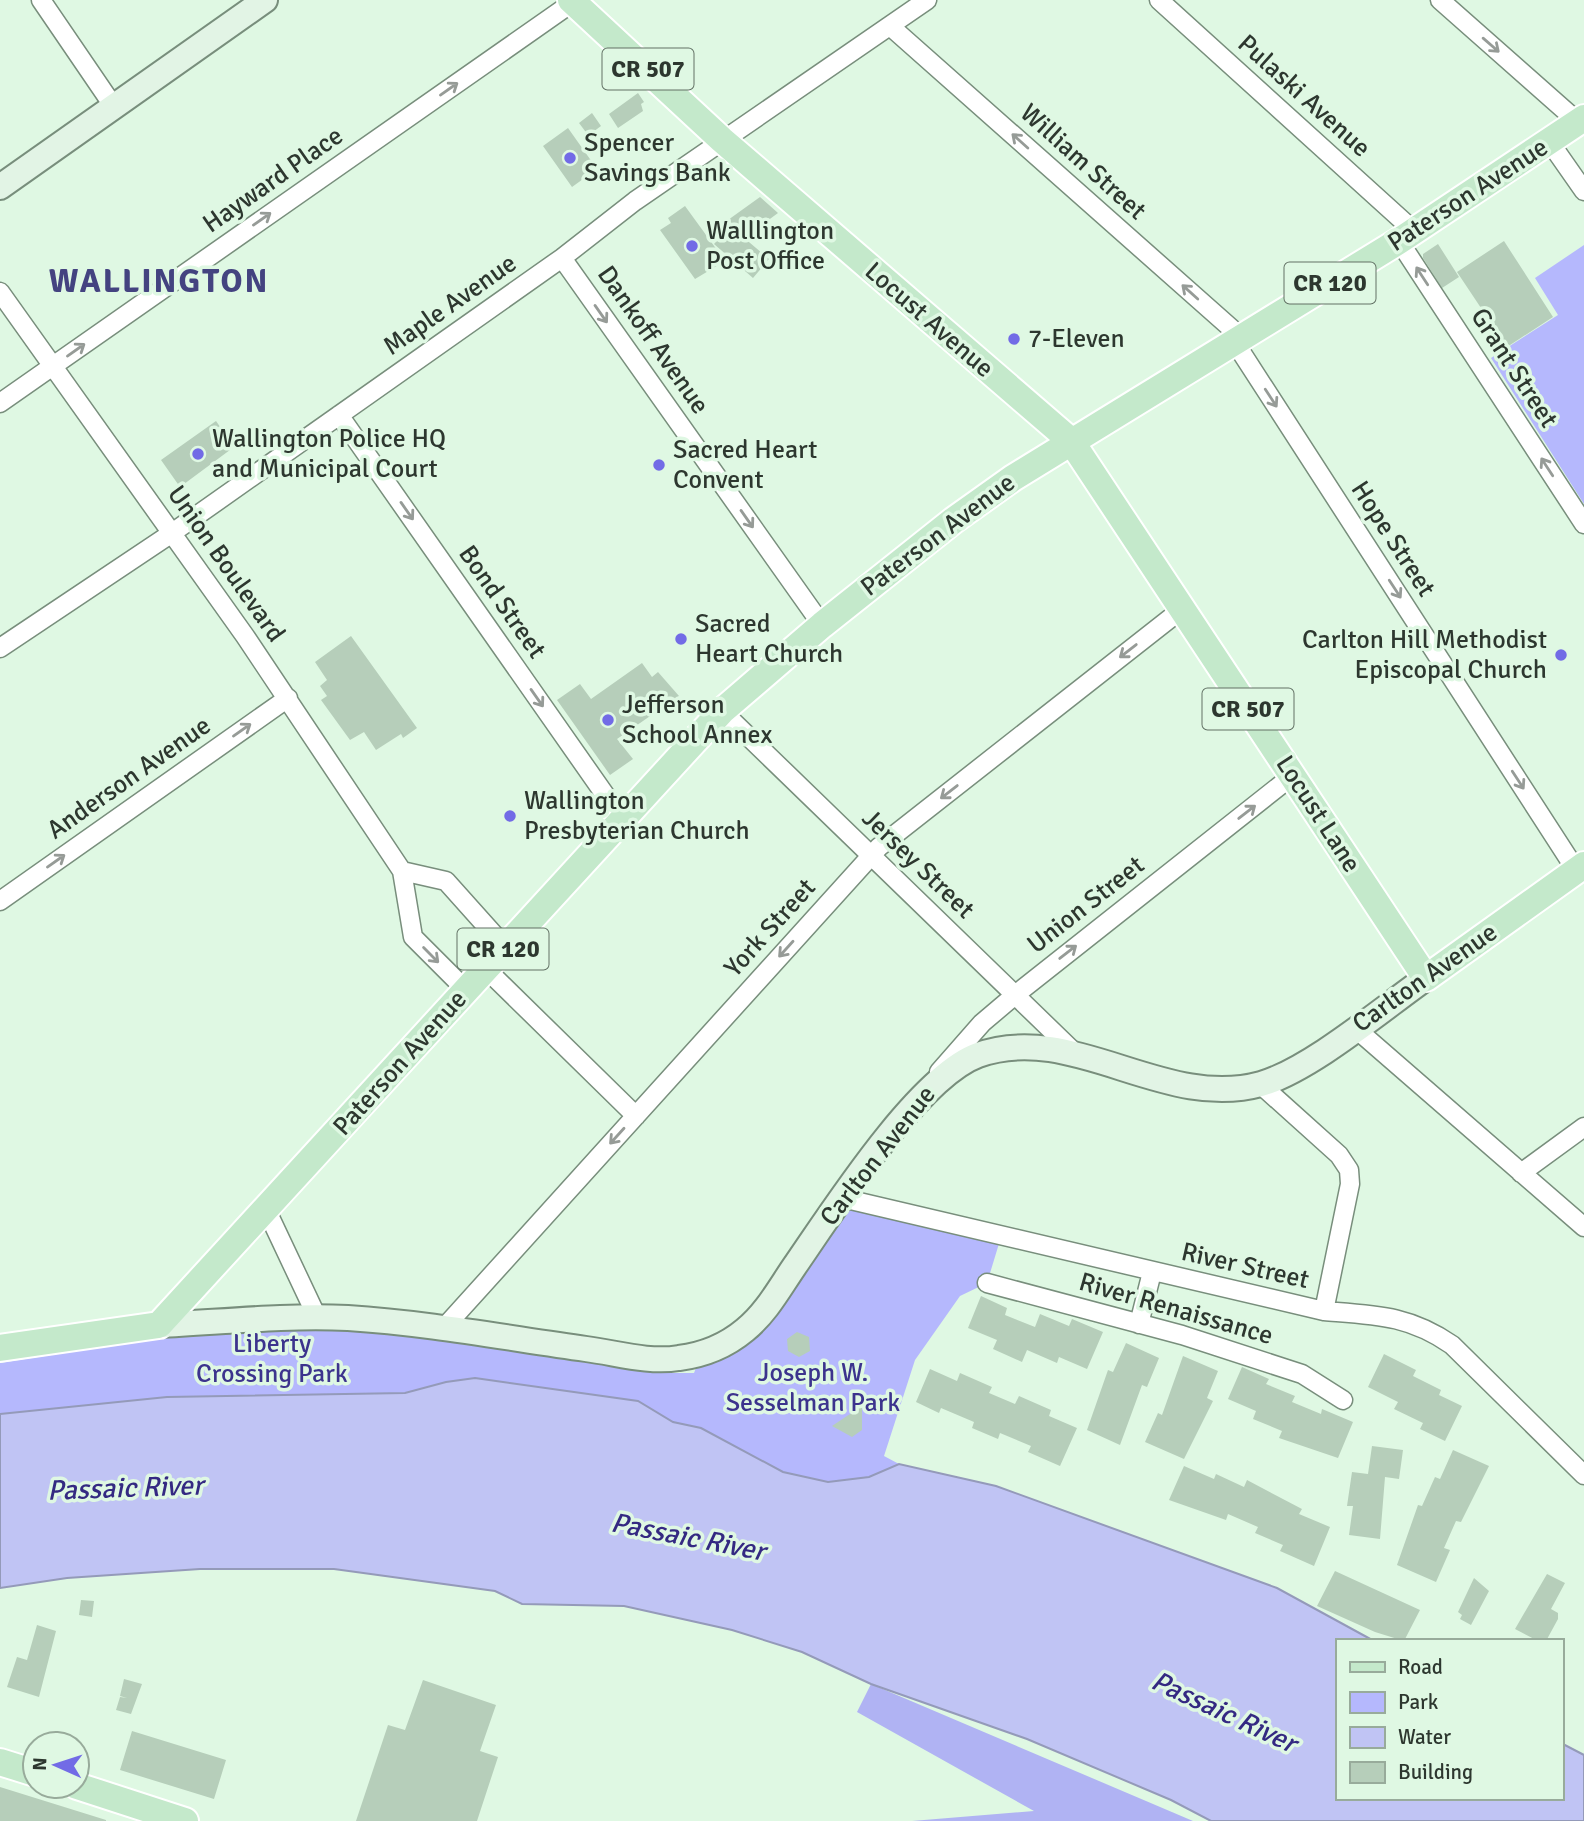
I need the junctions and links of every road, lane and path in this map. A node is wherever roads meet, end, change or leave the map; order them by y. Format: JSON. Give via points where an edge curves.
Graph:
{"nodes":[{"id":1,"x":41,"y":0,"type":"edge"},
{"id":2,"x":265,"y":0,"type":"edge"},
{"id":3,"x":928,"y":0,"type":"edge"},
{"id":4,"x":1159,"y":0,"type":"edge"},
{"id":5,"x":1440,"y":0,"type":"edge"},
{"id":6,"x":573,"y":1,"type":"edge"},
{"id":7,"x":890,"y":26,"type":"junction"},
{"id":8,"x":114,"y":107,"type":"junction"},
{"id":9,"x":1581,"y":120,"type":"edge"},
{"id":10,"x":722,"y":140,"type":"junction"},
{"id":11,"x":1549,"y":141,"type":"junction"},
{"id":12,"x":0,"y":187,"type":"edge"},
{"id":13,"x":1584,"y":191,"type":"edge"},
{"id":14,"x":1407,"y":236,"type":"junction"},
{"id":15,"x":562,"y":258,"type":"junction"},
{"id":16,"x":0,"y":292,"type":"edge"},
{"id":17,"x":1238,"y":339,"type":"junction"},
{"id":18,"x":53,"y":366,"type":"junction"},
{"id":19,"x":0,"y":403,"type":"edge"},
{"id":20,"x":339,"y":415,"type":"junction"},
{"id":21,"x":1071,"y":440,"type":"junction"},
{"id":22,"x":1584,"y":524,"type":"edge"},
{"id":23,"x":172,"y":533,"type":"junction"},
{"id":24,"x":1182,"y":609,"type":"junction"},
{"id":25,"x":822,"y":625,"type":"junction"},
{"id":26,"x":0,"y":648,"type":"edge"},
{"id":27,"x":288,"y":698,"type":"junction"},
{"id":28,"x":722,"y":711,"type":"junction"},
{"id":29,"x":1292,"y":776,"type":"junction"},
{"id":30,"x":622,"y":819,"type":"junction"},
{"id":31,"x":871,"y":856,"type":"junction"},
{"id":32,"x":1580,"y":868,"type":"edge"},
{"id":33,"x":402,"y":871,"type":"junction"},
{"id":34,"x":0,"y":901,"type":"edge"},
{"id":35,"x":505,"y":947,"type":"junction"},
{"id":36,"x":485,"y":968,"type":"junction"},
{"id":37,"x":1426,"y":978,"type":"junction"},
{"id":38,"x":466,"y":990,"type":"junction"},
{"id":39,"x":1015,"y":995,"type":"junction"},
{"id":40,"x":1355,"y":1028,"type":"junction"},
{"id":41,"x":1078,"y":1055,"type":"junction"},
{"id":42,"x":1260,"y":1084,"type":"junction"},
{"id":43,"x":927,"y":1089,"type":"junction"},
{"id":44,"x":636,"y":1116,"type":"junction"},
{"id":45,"x":1584,"y":1128,"type":"edge"},
{"id":46,"x":1521,"y":1173,"type":"junction"},
{"id":47,"x":842,"y":1198,"type":"junction"},
{"id":48,"x":267,"y":1211,"type":"junction"},
{"id":49,"x":1584,"y":1227,"type":"edge"},
{"id":50,"x":1152,"y":1272,"type":"junction"},
{"id":51,"x":987,"y":1283,"type":"dead end"},
{"id":52,"x":1324,"y":1311,"type":"junction"},
{"id":53,"x":317,"y":1317,"type":"junction"},
{"id":54,"x":1139,"y":1324,"type":"junction"},
{"id":55,"x":159,"y":1325,"type":"junction"},
{"id":56,"x":442,"y":1330,"type":"junction"},
{"id":57,"x":0,"y":1348,"type":"edge"},
{"id":58,"x":1343,"y":1400,"type":"dead end"},
{"id":59,"x":1584,"y":1475,"type":"edge"},
{"id":60,"x":0,"y":1762,"type":"edge"},
{"id":61,"x":21,"y":1769,"type":"edge"},
{"id":62,"x":91,"y":1791,"type":"edge"},
{"id":63,"x":185,"y":1821,"type":"edge"}],
"edges":[{"from":1,"to":8,"type":"street"},
{"from":2,"to":8,"type":"street"},
{"from":3,"to":7,"type":"street","name":"Maple Avenue"},
{"from":4,"to":14,"type":"street","name":"Pulaski Avenue"},
{"from":5,"to":9,"type":"street","one_way":true},
{"from":6,"to":10,"type":"main road","name":"Locust Avenue","number":"CR 507"},
{"from":18,"to":6,"type":"street","name":"Hayward Place","one_way":true},
{"from":7,"to":10,"type":"street","name":"Maple Avenue"},
{"from":17,"to":7,"type":"street","name":"William Street","one_way":true},
{"from":8,"to":12,"type":"street"},
{"from":9,"to":11,"type":"main road","name":"Paterson Avenue","number":"CR 120"},
{"from":10,"to":15,"type":"street","name":"Maple Avenue"},
{"from":10,"to":21,"type":"main road","name":"Locust Avenue","number":"CR 507"},
{"from":11,"to":13,"type":"street"},
{"from":11,"to":14,"type":"main road","name":"Paterson Avenue","number":"CR 120"},
{"from":14,"to":17,"type":"main road","name":"Paterson Avenue","number":"CR 120"},
{"from":22,"to":14,"type":"street","name":"Grant Street","one_way":true},
{"from":15,"to":20,"type":"street","name":"Maple Avenue"},
{"from":15,"to":25,"type":"street","name":"Dankoff Avenue","one_way":true},
{"from":16,"to":18,"type":"street","name":"Union Boulevard"},
{"from":17,"to":21,"type":"main road","name":"Paterson Avenue","number":"CR 120"},
{"from":17,"to":32,"type":"street","name":"Hope Street","one_way":true},
{"from":18,"to":19,"type":"street","name":"Hayward Place"},
{"from":18,"to":23,"type":"street","name":"Union Boulevard"},
{"from":20,"to":23,"type":"street","name":"Maple Avenue"},
{"from":20,"to":30,"type":"street","name":"Bond Street","one_way":true},
{"from":21,"to":24,"type":"main road","name":"Locust Lane","number":"CR 507"},
{"from":21,"to":25,"type":"main road","name":"Paterson Avenue","number":"CR 120","via":[[954,520]]},
{"from":23,"to":26,"type":"street","name":"Maple Avenue"},
{"from":23,"to":27,"type":"street","name":"Union Boulevard"},
{"from":24,"to":29,"type":"main road","name":"Locust Lane","number":"CR 507"},
{"from":24,"to":31,"type":"street","name":"York Street","one_way":true},
{"from":25,"to":28,"type":"main road","name":"Paterson Avenue","number":"CR 120"},
{"from":27,"to":33,"type":"street","name":"Union Boulevard"},
{"from":34,"to":27,"type":"street","name":"Anderson Avenue","one_way":true},
{"from":28,"to":30,"type":"main road","name":"Paterson Avenue","number":"CR 120"},
{"from":28,"to":31,"type":"street","name":"Jersey Street"},
{"from":29,"to":37,"type":"main road","name":"Locust Lane","number":"CR 507"},
{"from":39,"to":29,"type":"street","name":"Union Street","one_way":true},
{"from":30,"to":35,"type":"main road","name":"Paterson Avenue","number":"CR 120"},
{"from":31,"to":39,"type":"street","name":"Jersey Street"},
{"from":31,"to":44,"type":"street","name":"York Street","one_way":true},
{"from":32,"to":37,"type":"main road","name":"Carlton Avenue"},
{"from":33,"to":35,"type":"street","via":[[446,881]]},
{"from":33,"to":38,"type":"street","name":"Union Boulevard","one_way":true,"via":[[413,937]]},
{"from":35,"to":36,"type":"main road","name":"Paterson Avenue","number":"CR 120"},
{"from":36,"to":38,"type":"main road","name":"Paterson Avenue","number":"CR 120"},
{"from":36,"to":44,"type":"street"},
{"from":37,"to":40,"type":"street","name":"Carlton Avenue"},
{"from":38,"to":48,"type":"main road","name":"Paterson Avenue","number":"CR 120"},
{"from":39,"to":41,"type":"street","name":"Jersey Street"},
{"from":39,"to":43,"type":"street","name":"Union Street","via":[[982,1023]]},
{"from":40,"to":42,"type":"street","name":"Carlton Avenue","via":[[1301,1066]]},
{"from":40,"to":46,"type":"street"},
{"from":41,"to":42,"type":"street","name":"Carlton Avenue","via":[[1200,1089]]},
{"from":41,"to":43,"type":"street","name":"Carlton Avenue","via":[[1036,1047],[999,1049],[954,1067]]},
{"from":42,"to":52,"type":"street","via":[[1349,1170]]},
{"from":43,"to":47,"type":"street","name":"Carlton Avenue"},
{"from":44,"to":56,"type":"street","name":"York Street","one_way":true},
{"from":45,"to":46,"type":"street"},
{"from":46,"to":49,"type":"street"},
{"from":47,"to":50,"type":"street","name":"River Street"},
{"from":47,"to":56,"type":"street","name":"Carlton Avenue","via":[[762,1314],[734,1337],[702,1353],[657,1359]]},
{"from":48,"to":53,"type":"street"},
{"from":48,"to":55,"type":"main road","name":"Paterson Avenue","number":"CR 120"},
{"from":50,"to":52,"type":"street","name":"River Street"},
{"from":50,"to":54,"type":"street"},
{"from":51,"to":54,"type":"street","name":"River Renaissance"},
{"from":52,"to":59,"type":"street","name":"River Street","via":[[1394,1316],[1428,1328],[1452,1345]]},
{"from":53,"to":55,"type":"street","name":"Carlton Avenue"},
{"from":53,"to":56,"type":"street","name":"Carlton Avenue"},
{"from":54,"to":58,"type":"street","name":"River Renaissance","via":[[1303,1374]]},
{"from":55,"to":57,"type":"main road"},
{"from":60,"to":61,"type":"main road"},
{"from":62,"to":63,"type":"main road"}]}
